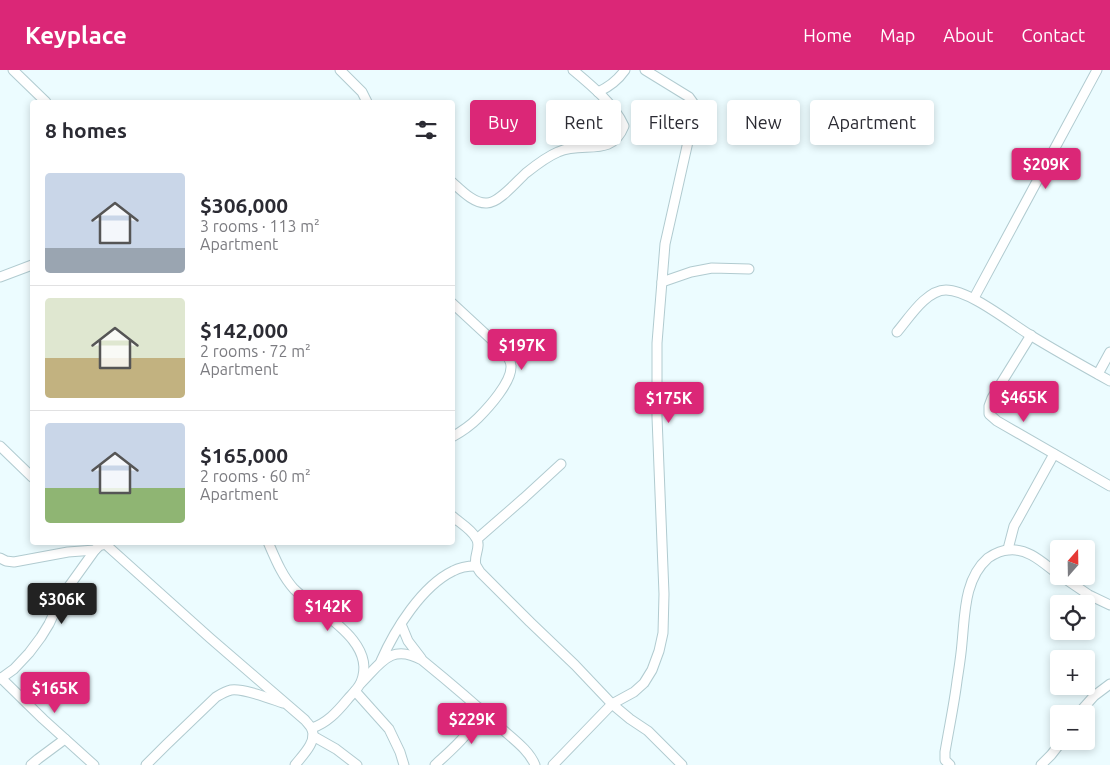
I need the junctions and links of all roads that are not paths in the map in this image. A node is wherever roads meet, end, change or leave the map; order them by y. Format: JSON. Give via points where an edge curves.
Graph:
{"nodes":[{"id":1,"x":13,"y":70,"type":"edge"},
{"id":2,"x":340,"y":70,"type":"edge"},
{"id":3,"x":573,"y":70,"type":"edge"},
{"id":4,"x":625,"y":70,"type":"edge"},
{"id":5,"x":645,"y":70,"type":"edge"},
{"id":6,"x":1097,"y":70,"type":"edge"},
{"id":7,"x":598,"y":92,"type":"junction"},
{"id":8,"x":44,"y":100,"type":"edge"},
{"id":9,"x":367,"y":100,"type":"edge"},
{"id":10,"x":455,"y":185,"type":"edge"},
{"id":11,"x":30,"y":266,"type":"edge"},
{"id":12,"x":749,"y":269,"type":"dead end"},
{"id":13,"x":0,"y":277,"type":"edge"},
{"id":14,"x":662,"y":282,"type":"junction"},
{"id":15,"x":974,"y":298,"type":"junction"},
{"id":16,"x":455,"y":306,"type":"edge"},
{"id":17,"x":898,"y":332,"type":"dead end"},
{"id":18,"x":1031,"y":335,"type":"junction"},
{"id":19,"x":1110,"y":352,"type":"edge"},
{"id":20,"x":1098,"y":374,"type":"junction"},
{"id":21,"x":1110,"y":381,"type":"edge"},
{"id":22,"x":455,"y":435,"type":"edge"},
{"id":23,"x":0,"y":446,"type":"edge"},
{"id":24,"x":1054,"y":454,"type":"junction"},
{"id":25,"x":561,"y":464,"type":"dead end"},
{"id":26,"x":30,"y":475,"type":"edge"},
{"id":27,"x":1110,"y":486,"type":"edge"},
{"id":28,"x":455,"y":518,"type":"edge"},
{"id":29,"x":478,"y":539,"type":"junction"},
{"id":30,"x":101,"y":545,"type":"edge"},
{"id":31,"x":106,"y":545,"type":"edge"},
{"id":32,"x":269,"y":545,"type":"edge"},
{"id":33,"x":95,"y":550,"type":"junction"},
{"id":34,"x":1008,"y":550,"type":"junction"},
{"id":35,"x":0,"y":558,"type":"edge"},
{"id":36,"x":476,"y":566,"type":"junction"},
{"id":37,"x":1050,"y":568,"type":"edge"},
{"id":38,"x":1074,"y":585,"type":"edge"},
{"id":39,"x":1110,"y":605,"type":"edge"},
{"id":40,"x":401,"y":624,"type":"junction"},
{"id":41,"x":422,"y":660,"type":"junction"},
{"id":42,"x":380,"y":663,"type":"junction"},
{"id":43,"x":0,"y":678,"type":"edge"},
{"id":44,"x":1110,"y":684,"type":"edge"},
{"id":45,"x":358,"y":687,"type":"junction"},
{"id":46,"x":286,"y":704,"type":"junction"},
{"id":47,"x":612,"y":704,"type":"junction"},
{"id":48,"x":1086,"y":705,"type":"edge"},
{"id":49,"x":480,"y":708,"type":"junction"},
{"id":50,"x":313,"y":732,"type":"junction"},
{"id":51,"x":65,"y":740,"type":"junction"},
{"id":52,"x":1055,"y":750,"type":"edge"},
{"id":53,"x":31,"y":765,"type":"edge"},
{"id":54,"x":94,"y":765,"type":"edge"},
{"id":55,"x":146,"y":765,"type":"edge"},
{"id":56,"x":295,"y":765,"type":"edge"},
{"id":57,"x":357,"y":765,"type":"edge"},
{"id":58,"x":404,"y":765,"type":"edge"},
{"id":59,"x":435,"y":765,"type":"edge"},
{"id":60,"x":535,"y":765,"type":"edge"},
{"id":61,"x":553,"y":765,"type":"edge"},
{"id":62,"x":682,"y":765,"type":"edge"},
{"id":63,"x":948,"y":765,"type":"edge"},
{"id":64,"x":1041,"y":765,"type":"edge"}],
"edges":[{"from":1,"to":8,"type":"street"},
{"from":2,"to":9,"type":"street"},
{"from":3,"to":7,"type":"street"},
{"from":4,"to":7,"type":"street","via":[[609,87]]},
{"from":5,"to":14,"type":"street","via":[[689,97],[694,104],[690,138],[665,244]]},
{"from":6,"to":15,"type":"street"},
{"from":7,"to":10,"type":"street","via":[[624,126],[621,134],[607,146],[559,151],[493,202],[472,198]]},
{"from":11,"to":13,"type":"street"},
{"from":12,"to":14,"type":"street","via":[[712,268]]},
{"from":14,"to":47,"type":"street","via":[[657,344],[657,418],[663,633],[659,652],[644,683]]},
{"from":15,"to":17,"type":"street","via":[[945,290],[935,293],[923,301]]},
{"from":15,"to":18,"type":"street"},
{"from":16,"to":22,"type":"street","via":[[505,352],[511,366],[506,384],[495,399],[478,419]]},
{"from":18,"to":20,"type":"street"},
{"from":18,"to":24,"type":"street","via":[[992,398],[989,414]]},
{"from":19,"to":20,"type":"street"},
{"from":20,"to":21,"type":"street"},
{"from":23,"to":26,"type":"street"},
{"from":24,"to":27,"type":"street"},
{"from":24,"to":34,"type":"street","via":[[1014,526]]},
{"from":25,"to":29,"type":"street"},
{"from":28,"to":29,"type":"street"},
{"from":29,"to":36,"type":"street"},
{"from":30,"to":33,"type":"street"},
{"from":31,"to":46,"type":"street"},
{"from":32,"to":45,"type":"street","via":[[283,574],[294,588],[352,638],[364,664]]},
{"from":33,"to":35,"type":"street","via":[[14,562]]},
{"from":33,"to":43,"type":"street","via":[[62,596],[41,637],[14,669]]},
{"from":34,"to":37,"type":"street","via":[[1032,555]]},
{"from":34,"to":63,"type":"street","via":[[993,554],[982,564],[968,592],[945,752]]},
{"from":36,"to":40,"type":"street","via":[[454,570],[430,587]]},
{"from":36,"to":47,"type":"street"},
{"from":38,"to":39,"type":"street"},
{"from":40,"to":41,"type":"street"},
{"from":40,"to":42,"type":"street"},
{"from":41,"to":42,"type":"street","via":[[404,652]]},
{"from":41,"to":49,"type":"street"},
{"from":42,"to":45,"type":"street"},
{"from":43,"to":51,"type":"street"},
{"from":44,"to":48,"type":"street"},
{"from":45,"to":50,"type":"street"},
{"from":45,"to":58,"type":"street","via":[[389,729]]},
{"from":46,"to":50,"type":"street","via":[[305,720]]},
{"from":46,"to":55,"type":"street","via":[[243,691],[225,692]]},
{"from":47,"to":61,"type":"street"},
{"from":47,"to":62,"type":"street","via":[[653,736]]},
{"from":49,"to":59,"type":"street","via":[[468,732]]},
{"from":49,"to":60,"type":"street","via":[[522,747]]},
{"from":50,"to":56,"type":"street","via":[[310,745]]},
{"from":50,"to":57,"type":"street"},
{"from":51,"to":53,"type":"street"},
{"from":51,"to":54,"type":"street"},
{"from":52,"to":64,"type":"street"}]}
